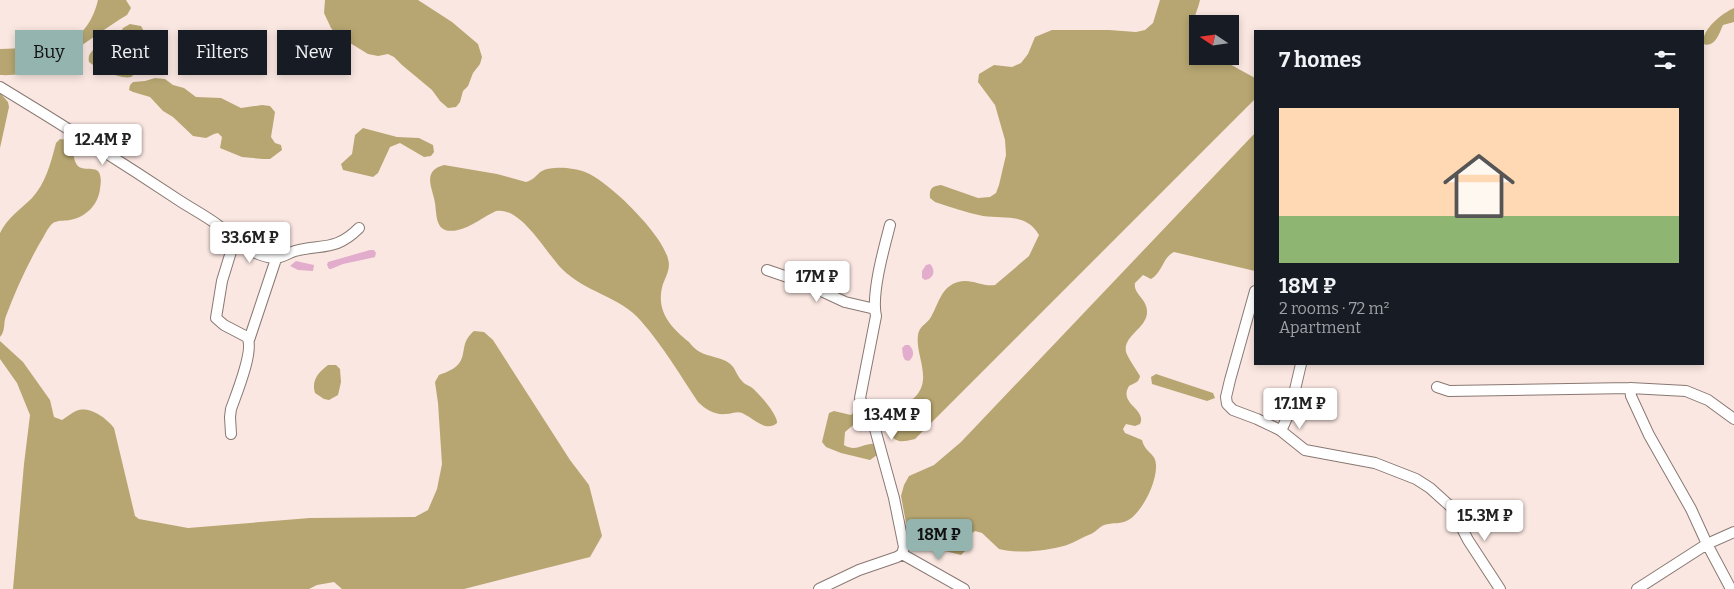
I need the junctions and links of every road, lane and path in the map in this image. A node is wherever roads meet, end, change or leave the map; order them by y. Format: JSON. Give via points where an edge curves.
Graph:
{"nodes":[{"id":1,"x":0,"y":87,"type":"edge"},
{"id":2,"x":890,"y":225,"type":"dead end"},
{"id":3,"x":359,"y":228,"type":"dead end"},
{"id":4,"x":234,"y":242,"type":"junction"},
{"id":5,"x":276,"y":259,"type":"junction"},
{"id":6,"x":767,"y":270,"type":"dead end"},
{"id":7,"x":1254,"y":295,"type":"edge"},
{"id":8,"x":874,"y":309,"type":"junction"},
{"id":9,"x":249,"y":340,"type":"junction"},
{"id":10,"x":1302,"y":365,"type":"edge"},
{"id":11,"x":1437,"y":387,"type":"dead end"},
{"id":12,"x":1630,"y":388,"type":"junction"},
{"id":13,"x":1734,"y":419,"type":"edge"},
{"id":14,"x":1281,"y":431,"type":"junction"},
{"id":15,"x":231,"y":434,"type":"dead end"},
{"id":16,"x":1734,"y":532,"type":"edge"},
{"id":17,"x":1707,"y":544,"type":"junction"},
{"id":18,"x":902,"y":554,"type":"junction"},
{"id":19,"x":818,"y":589,"type":"edge"},
{"id":20,"x":964,"y":589,"type":"edge"},
{"id":21,"x":1500,"y":589,"type":"edge"},
{"id":22,"x":1637,"y":589,"type":"edge"},
{"id":23,"x":1731,"y":589,"type":"edge"}],
"edges":[{"from":1,"to":4,"type":"street","via":[[129,167],[217,226]]},
{"from":2,"to":8,"type":"street"},
{"from":3,"to":5,"type":"street","via":[[334,246],[298,251]]},
{"from":4,"to":5,"type":"street"},
{"from":4,"to":9,"type":"street","via":[[222,281],[216,318]]},
{"from":5,"to":9,"type":"street"},
{"from":6,"to":8,"type":"street","via":[[844,302]]},
{"from":7,"to":14,"type":"street","via":[[1226,397],[1227,404],[1233,410]]},
{"from":8,"to":18,"type":"street","via":[[876,316],[860,398],[870,415],[885,462],[899,519],[904,548]]},
{"from":9,"to":15,"type":"street","via":[[247,359],[231,409]]},
{"from":10,"to":14,"type":"street","via":[[1290,411]]},
{"from":11,"to":12,"type":"street","via":[[1449,391]]},
{"from":12,"to":13,"type":"street","via":[[1686,391],[1708,400]]},
{"from":12,"to":17,"type":"street","via":[[1646,428],[1692,509]]},
{"from":14,"to":21,"type":"street","via":[[1305,450],[1376,463],[1430,488],[1451,507]]},
{"from":16,"to":17,"type":"street"},
{"from":17,"to":22,"type":"street"},
{"from":17,"to":23,"type":"street"},
{"from":18,"to":19,"type":"street"},
{"from":18,"to":20,"type":"street"}]}
